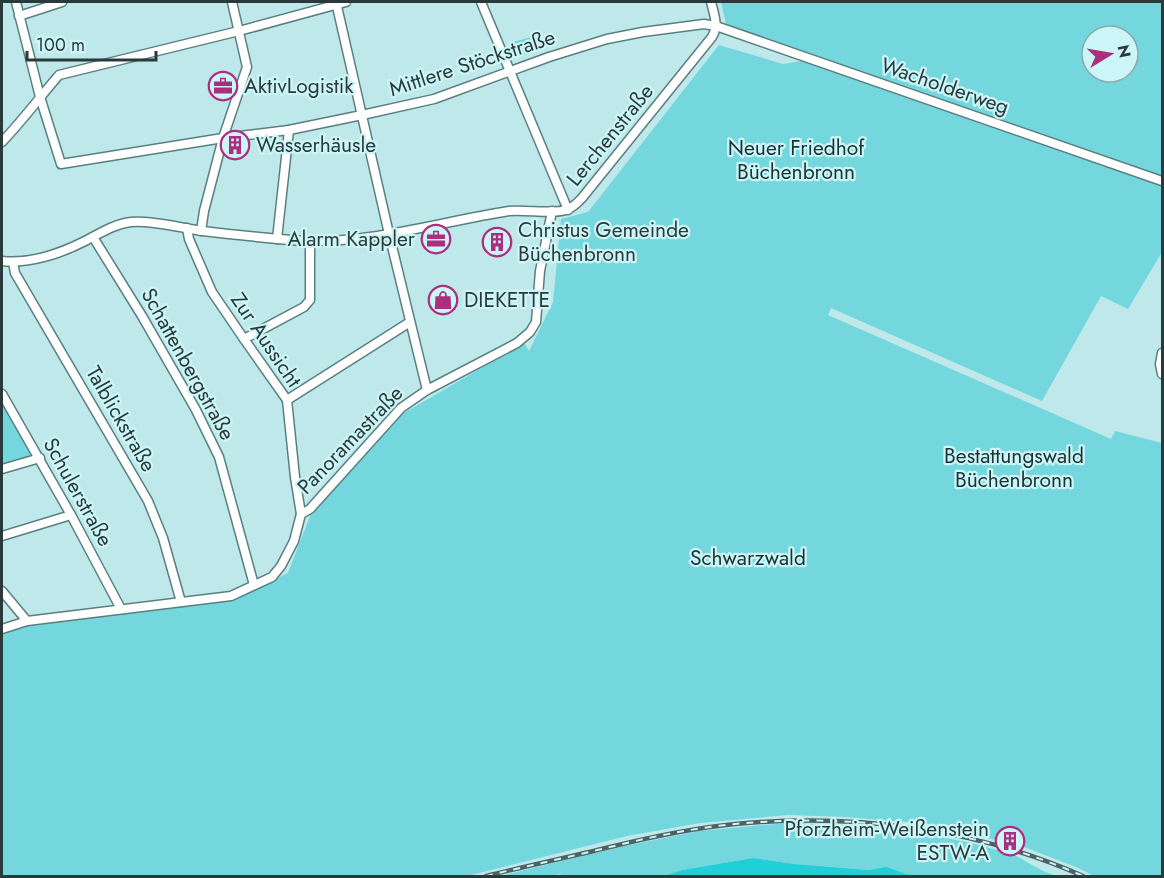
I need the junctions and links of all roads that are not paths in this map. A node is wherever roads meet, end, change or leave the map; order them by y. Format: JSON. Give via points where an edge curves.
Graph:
{"nodes":[{"id":1,"x":16,"y":2,"type":"edge"},
{"id":2,"x":62,"y":2,"type":"edge"},
{"id":3,"x":232,"y":2,"type":"edge"},
{"id":4,"x":346,"y":2,"type":"edge"},
{"id":5,"x":481,"y":2,"type":"edge"},
{"id":6,"x":711,"y":2,"type":"edge"},
{"id":7,"x":336,"y":3,"type":"edge"},
{"id":8,"x":19,"y":16,"type":"junction"},
{"id":9,"x":716,"y":26,"type":"junction"},
{"id":10,"x":238,"y":31,"type":"junction"},
{"id":11,"x":511,"y":72,"type":"junction"},
{"id":12,"x":40,"y":97,"type":"junction"},
{"id":13,"x":362,"y":115,"type":"junction"},
{"id":14,"x":289,"y":130,"type":"junction"},
{"id":15,"x":223,"y":138,"type":"junction"},
{"id":16,"x":2,"y":142,"type":"edge"},
{"id":17,"x":1162,"y":180,"type":"edge"},
{"id":18,"x":568,"y":210,"type":"junction"},
{"id":19,"x":552,"y":211,"type":"junction"},
{"id":20,"x":186,"y":228,"type":"junction"},
{"id":21,"x":201,"y":231,"type":"junction"},
{"id":22,"x":389,"y":234,"type":"junction"},
{"id":23,"x":93,"y":237,"type":"junction"},
{"id":24,"x":277,"y":239,"type":"junction"},
{"id":25,"x":310,"y":241,"type":"junction"},
{"id":26,"x":2,"y":261,"type":"edge"},
{"id":27,"x":13,"y":262,"type":"junction"},
{"id":28,"x":410,"y":322,"type":"junction"},
{"id":29,"x":244,"y":339,"type":"junction"},
{"id":30,"x":1162,"y":352,"type":"edge"},
{"id":31,"x":1162,"y":374,"type":"edge"},
{"id":32,"x":427,"y":390,"type":"junction"},
{"id":33,"x":2,"y":394,"type":"edge"},
{"id":34,"x":287,"y":400,"type":"junction"},
{"id":35,"x":40,"y":458,"type":"junction"},
{"id":36,"x":2,"y":469,"type":"edge"},
{"id":37,"x":301,"y":514,"type":"junction"},
{"id":38,"x":71,"y":515,"type":"junction"},
{"id":39,"x":2,"y":536,"type":"edge"},
{"id":40,"x":254,"y":585,"type":"junction"},
{"id":41,"x":2,"y":591,"type":"edge"},
{"id":42,"x":181,"y":602,"type":"junction"},
{"id":43,"x":121,"y":609,"type":"junction"},
{"id":44,"x":27,"y":621,"type":"junction"},
{"id":45,"x":2,"y":629,"type":"edge"}],
"edges":[{"from":1,"to":8,"type":"street"},
{"from":2,"to":8,"type":"street"},
{"from":3,"to":10,"type":"street"},
{"from":4,"to":7,"type":"street"},
{"from":5,"to":11,"type":"street"},
{"from":6,"to":9,"type":"street"},
{"from":7,"to":10,"type":"street"},
{"from":7,"to":13,"type":"street"},
{"from":8,"to":12,"type":"street"},
{"from":9,"to":11,"type":"street","name":"Mittlere Stöckstraße","via":[[704,24],[607,39]]},
{"from":9,"to":17,"type":"street","name":"Wacholderweg"},
{"from":9,"to":18,"type":"street","name":"Lerchenstraße","via":[[712,37],[582,198]]},
{"from":10,"to":12,"type":"street","via":[[60,75]]},
{"from":10,"to":15,"type":"street","via":[[247,67]]},
{"from":11,"to":13,"type":"street","name":"Mittlere Stöckstraße","via":[[434,99]]},
{"from":11,"to":18,"type":"street"},
{"from":12,"to":15,"type":"street","name":"Mittlere Stöckstraße","via":[[61,164]]},
{"from":12,"to":16,"type":"street"},
{"from":13,"to":14,"type":"street","name":"Mittlere Stöckstraße"},
{"from":13,"to":22,"type":"street"},
{"from":14,"to":15,"type":"street","name":"Mittlere Stöckstraße"},
{"from":14,"to":24,"type":"street"},
{"from":15,"to":21,"type":"street"},
{"from":18,"to":19,"type":"street","name":"Lerchenstraße"},
{"from":19,"to":22,"type":"street","name":"Lerchenstraße","via":[[514,210]]},
{"from":19,"to":32,"type":"street","name":"Panoramastraße","via":[[540,271],[536,322],[517,343]]},
{"from":20,"to":21,"type":"street","name":"Lerchenstraße"},
{"from":20,"to":23,"type":"street","name":"Lerchenstraße","via":[[131,222]]},
{"from":20,"to":29,"type":"street","name":"Zur Aussicht","via":[[212,292]]},
{"from":21,"to":24,"type":"street","name":"Lerchenstraße"},
{"from":22,"to":25,"type":"street","name":"Lerchenstraße"},
{"from":22,"to":28,"type":"street"},
{"from":23,"to":27,"type":"street","name":"Lerchenstraße","via":[[61,252]]},
{"from":23,"to":40,"type":"street","name":"Schattenbergstraße","via":[[196,410],[219,457]]},
{"from":24,"to":25,"type":"street","name":"Lerchenstraße"},
{"from":25,"to":29,"type":"street","via":[[310,300]]},
{"from":26,"to":27,"type":"street","name":"Lerchenstraße"},
{"from":27,"to":42,"type":"street","name":"Talblickstraße","via":[[15,273],[148,501]]},
{"from":28,"to":32,"type":"street"},
{"from":28,"to":34,"type":"street"},
{"from":29,"to":34,"type":"street","name":"Zur Aussicht"},
{"from":30,"to":31,"type":"street"},
{"from":32,"to":37,"type":"street","name":"Panoramastraße","via":[[401,408],[310,509]]},
{"from":33,"to":35,"type":"street","name":"Schulerstraße"},
{"from":34,"to":37,"type":"street","name":"Zur Aussicht"},
{"from":35,"to":36,"type":"street"},
{"from":35,"to":38,"type":"street","name":"Schulerstraße"},
{"from":37,"to":40,"type":"street","name":"Panoramastraße","via":[[294,542],[281,567],[272,577]]},
{"from":38,"to":39,"type":"street"},
{"from":38,"to":43,"type":"street","name":"Schulerstraße"},
{"from":40,"to":42,"type":"street","name":"Panoramastraße","via":[[231,596]]},
{"from":41,"to":44,"type":"street"},
{"from":42,"to":43,"type":"street","name":"Panoramastraße"},
{"from":43,"to":44,"type":"street","name":"Panoramastraße"},
{"from":44,"to":45,"type":"street","name":"Panoramastraße"}]}
